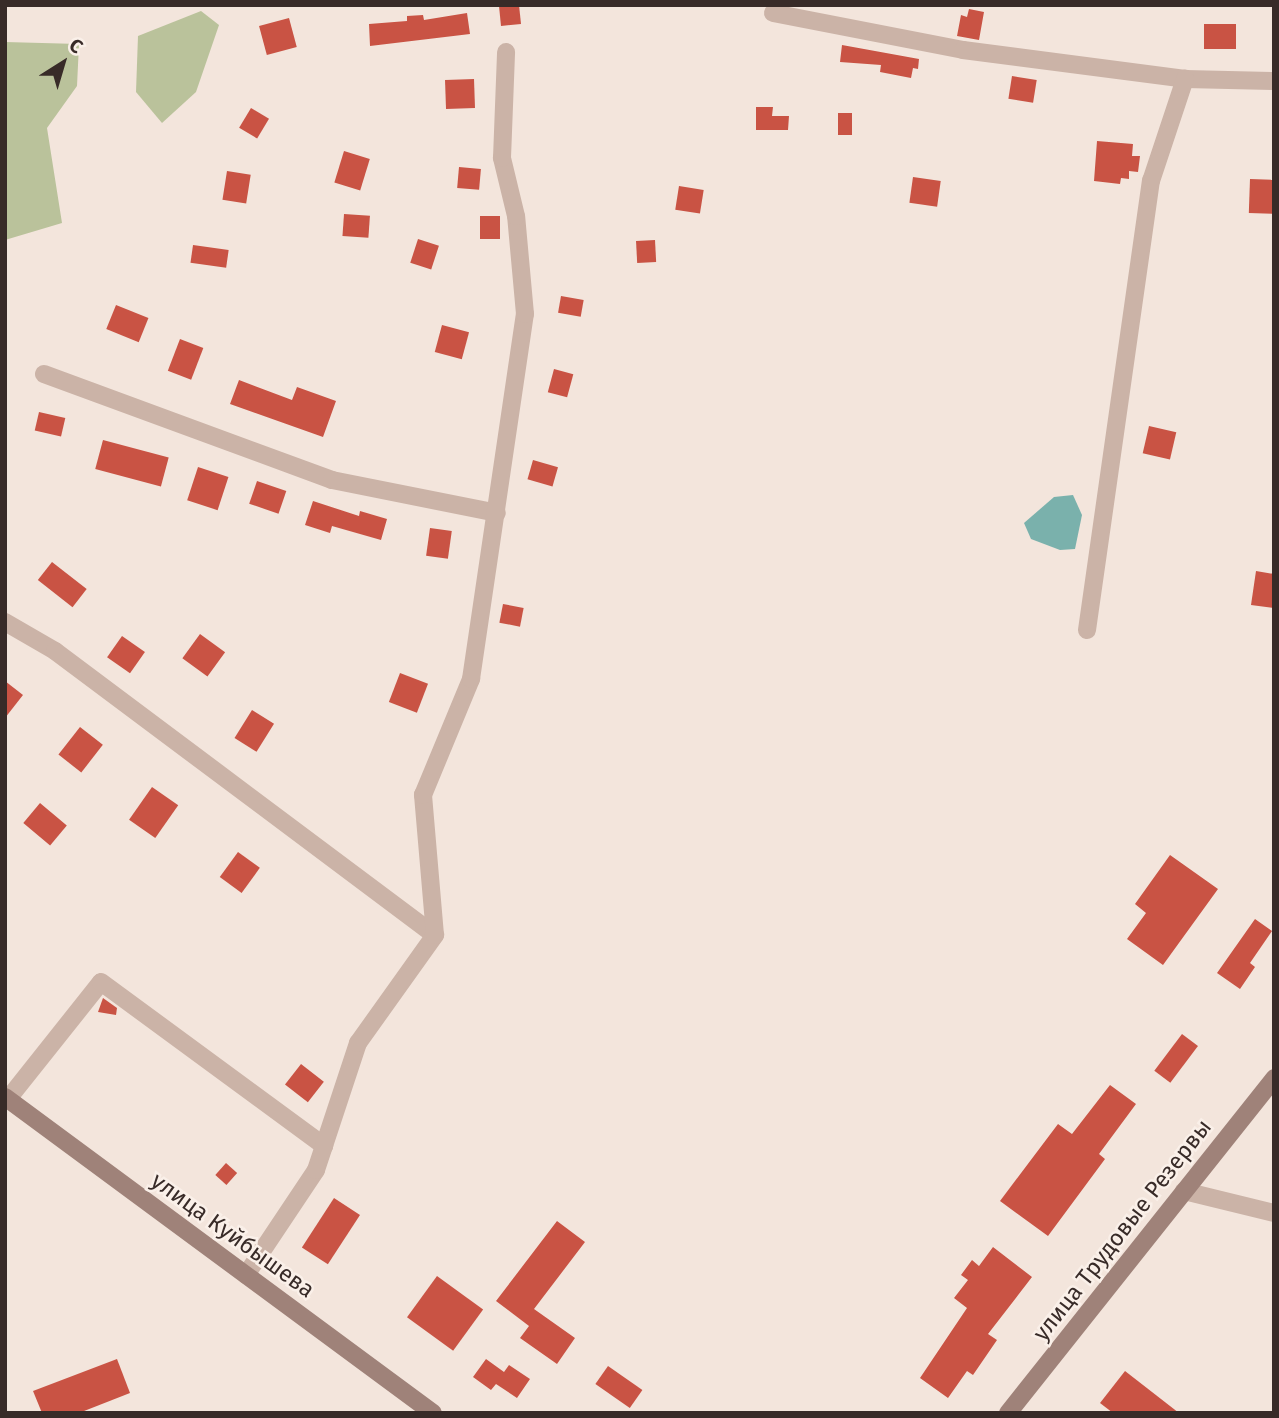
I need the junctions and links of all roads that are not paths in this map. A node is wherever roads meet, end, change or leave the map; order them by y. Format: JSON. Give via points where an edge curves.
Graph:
{"nodes":[{"id":1,"x":772,"y":13,"type":"dead end"},
{"id":2,"x":506,"y":52,"type":"dead end"},
{"id":3,"x":1185,"y":79,"type":"junction"},
{"id":4,"x":1274,"y":80,"type":"edge"},
{"id":5,"x":44,"y":374,"type":"dead end"},
{"id":6,"x":497,"y":513,"type":"junction"},
{"id":7,"x":5,"y":622,"type":"edge"},
{"id":8,"x":1087,"y":630,"type":"dead end"},
{"id":9,"x":435,"y":936,"type":"junction"},
{"id":10,"x":1274,"y":1078,"type":"edge"},
{"id":11,"x":7,"y":1098,"type":"edge"},
{"id":12,"x":324,"y":1146,"type":"junction"},
{"id":13,"x":1184,"y":1191,"type":"junction"},
{"id":14,"x":1274,"y":1213,"type":"edge"},
{"id":15,"x":246,"y":1275,"type":"junction"},
{"id":16,"x":433,"y":1413,"type":"edge"},
{"id":17,"x":1008,"y":1413,"type":"edge"}],
"edges":[{"from":1,"to":3,"type":"street","via":[[962,50]]},
{"from":2,"to":6,"type":"street","via":[[502,158],[516,216],[525,314]]},
{"from":3,"to":4,"type":"street"},
{"from":3,"to":8,"type":"street","via":[[1151,181]]},
{"from":5,"to":6,"type":"street","via":[[332,480]]},
{"from":6,"to":9,"type":"street","via":[[471,679],[423,795]]},
{"from":7,"to":9,"type":"street","via":[[55,651]]},
{"from":9,"to":12,"type":"street","via":[[358,1043]]},
{"from":10,"to":13,"type":"main road","name":"улица Трудовые Резервы"},
{"from":11,"to":12,"type":"street","via":[[101,982]]},
{"from":11,"to":15,"type":"main road","name":"улица Куйбышева"},
{"from":12,"to":15,"type":"street","via":[[316,1170]]},
{"from":13,"to":14,"type":"street"},
{"from":13,"to":17,"type":"main road","name":"улица Трудовые Резервы"},
{"from":15,"to":16,"type":"main road","name":"улица Куйбышева"}]}
